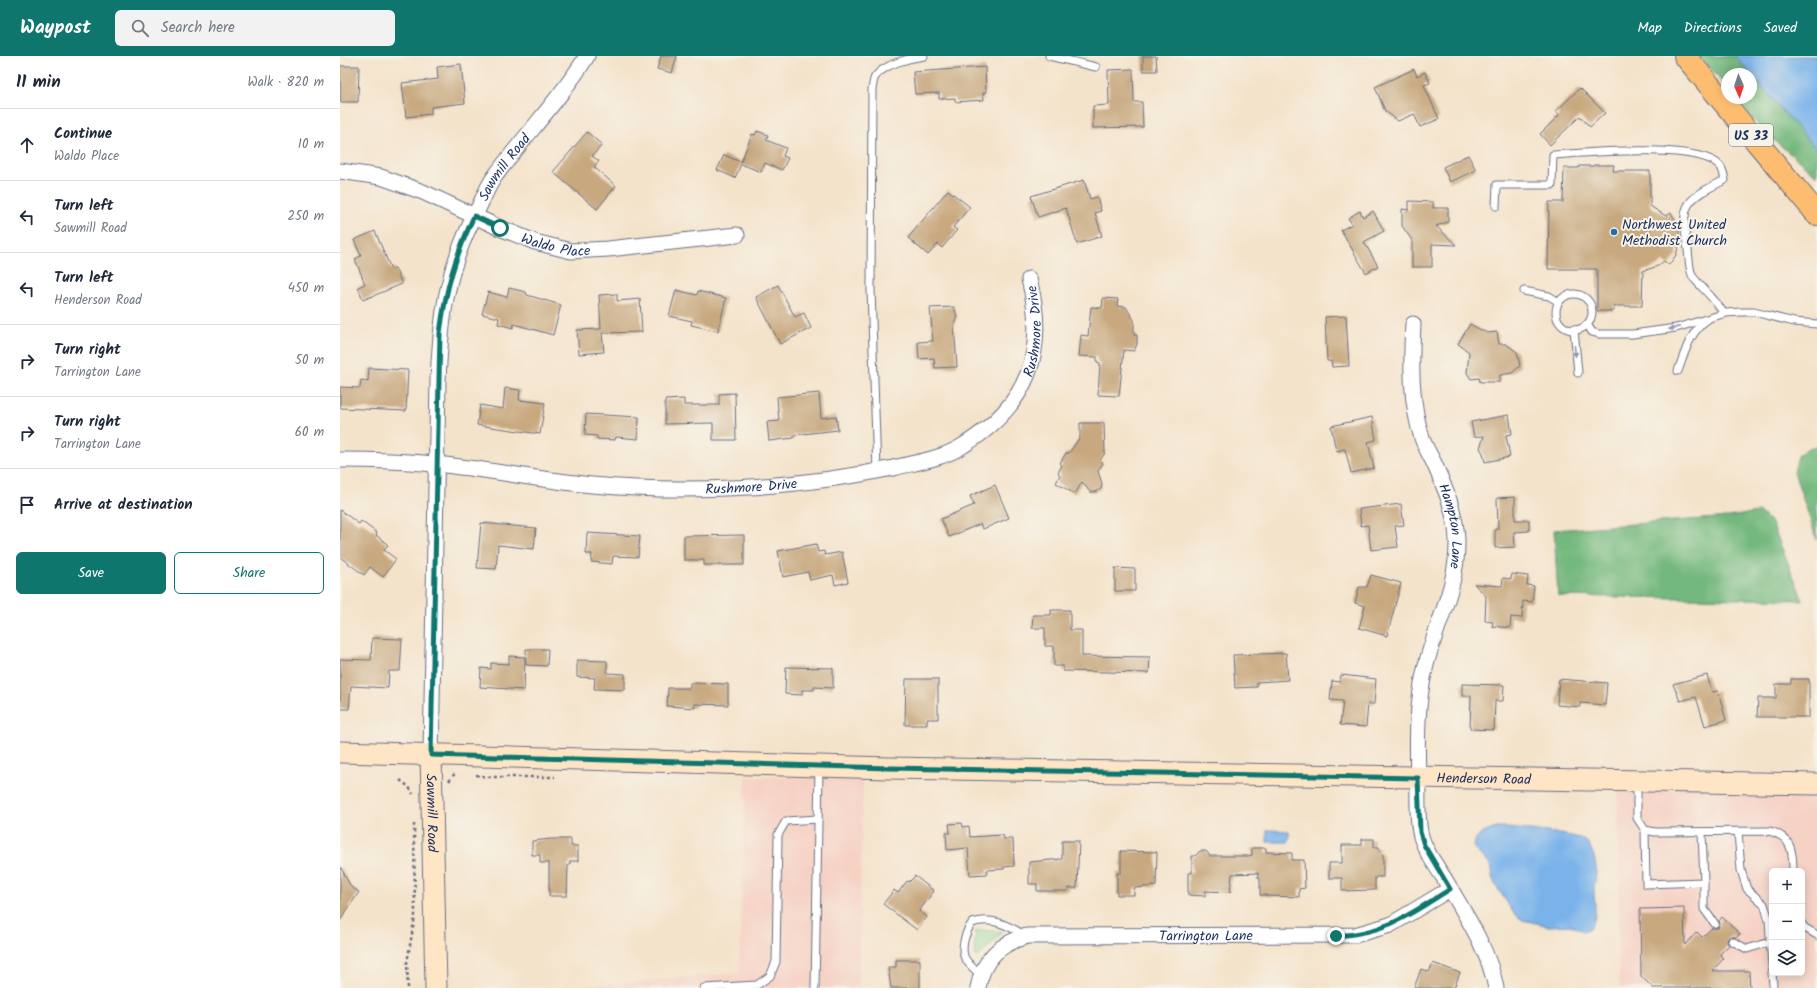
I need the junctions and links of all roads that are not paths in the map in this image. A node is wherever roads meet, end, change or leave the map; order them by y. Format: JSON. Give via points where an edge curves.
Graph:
{"nodes":[{"id":1,"x":587,"y":56,"type":"edge"},
{"id":2,"x":924,"y":56,"type":"edge"},
{"id":3,"x":1048,"y":56,"type":"edge"},
{"id":4,"x":1684,"y":56,"type":"edge"},
{"id":5,"x":1096,"y":67,"type":"dead end"},
{"id":6,"x":340,"y":171,"type":"edge"},
{"id":7,"x":1496,"y":206,"type":"dead end"},
{"id":8,"x":1817,"y":214,"type":"edge"},
{"id":9,"x":474,"y":216,"type":"junction"},
{"id":10,"x":737,"y":235,"type":"dead end"},
{"id":11,"x":1029,"y":278,"type":"dead end"},
{"id":12,"x":1524,"y":291,"type":"dead end"},
{"id":13,"x":1559,"y":302,"type":"junction"},
{"id":14,"x":1724,"y":314,"type":"junction"},
{"id":15,"x":1711,"y":317,"type":"junction"},
{"id":16,"x":1413,"y":324,"type":"dead end"},
{"id":17,"x":1587,"y":324,"type":"junction"},
{"id":18,"x":1817,"y":324,"type":"edge"},
{"id":19,"x":1574,"y":330,"type":"junction"},
{"id":20,"x":1678,"y":371,"type":"dead end"},
{"id":21,"x":1578,"y":373,"type":"dead end"},
{"id":22,"x":340,"y":460,"type":"edge"},
{"id":23,"x":437,"y":464,"type":"junction"},
{"id":24,"x":877,"y":471,"type":"junction"},
{"id":25,"x":340,"y":752,"type":"edge"},
{"id":26,"x":431,"y":755,"type":"junction"},
{"id":27,"x":820,"y":766,"type":"junction"},
{"id":28,"x":1418,"y":778,"type":"junction"},
{"id":29,"x":1637,"y":781,"type":"junction"},
{"id":30,"x":1817,"y":784,"type":"edge"},
{"id":31,"x":818,"y":819,"type":"junction"},
{"id":32,"x":1645,"y":830,"type":"junction"},
{"id":33,"x":1702,"y":832,"type":"junction"},
{"id":34,"x":1738,"y":832,"type":"junction"},
{"id":35,"x":1793,"y":868,"type":"edge"},
{"id":36,"x":1704,"y":882,"type":"junction"},
{"id":37,"x":1450,"y":889,"type":"junction"},
{"id":38,"x":1715,"y":924,"type":"dead end"},
{"id":39,"x":1805,"y":928,"type":"edge"},
{"id":40,"x":1817,"y":935,"type":"edge"},
{"id":41,"x":1027,"y":936,"type":"junction"},
{"id":42,"x":1770,"y":940,"type":"edge"},
{"id":43,"x":1732,"y":941,"type":"dead end"},
{"id":44,"x":1769,"y":942,"type":"edge"},
{"id":45,"x":1772,"y":976,"type":"edge"},
{"id":46,"x":979,"y":982,"type":"edge"},
{"id":47,"x":1773,"y":985,"type":"dead end"},
{"id":48,"x":436,"y":988,"type":"edge"},
{"id":49,"x":704,"y":988,"type":"edge"},
{"id":50,"x":815,"y":988,"type":"edge"},
{"id":51,"x":1496,"y":988,"type":"edge"}],
"edges":[{"from":1,"to":9,"type":"street","name":"Sawmill Road","via":[[574,78],[492,180]]},
{"from":2,"to":24,"type":"lane","via":[[882,71],[875,78],[872,89],[871,289]]},
{"from":3,"to":5,"type":"lane"},
{"from":4,"to":8,"type":"main road","number":"US 33"},
{"from":6,"to":9,"type":"street","name":"Waldo Place","via":[[381,177],[423,192]]},
{"from":7,"to":14,"type":"lane","via":[[1497,185],[1552,185],[1553,155],[1644,150],[1674,152],[1715,161],[1721,166],[1725,180],[1699,193],[1686,210],[1684,220],[1692,275],[1712,295]]},
{"from":9,"to":10,"type":"street","name":"Waldo Place","via":[[535,242],[571,251]]},
{"from":9,"to":23,"type":"street","name":"Sawmill Road","via":[[452,271],[440,333]]},
{"from":11,"to":24,"type":"street","name":"Rushmore Drive","via":[[1036,315],[1034,351],[1026,380],[1016,399],[1002,416],[963,446],[934,459]]},
{"from":12,"to":13,"type":"lane","via":[[1549,296]]},
{"from":13,"to":17,"type":"lane","via":[[1574,294],[1585,298],[1591,308]]},
{"from":13,"to":19,"type":"lane","via":[[1557,319],[1565,328]]},
{"from":14,"to":15,"type":"lane"},
{"from":14,"to":18,"type":"lane","via":[[1754,312],[1794,322]]},
{"from":15,"to":17,"type":"lane","one_way":true,"via":[[1676,328],[1633,334],[1599,334],[1592,332]]},
{"from":15,"to":20,"type":"lane","via":[[1702,323],[1692,337]]},
{"from":16,"to":28,"type":"street","name":"Hampton Lane","via":[[1414,408],[1422,440],[1454,512],[1457,537],[1457,563],[1449,598],[1426,665],[1420,697],[1417,731]]},
{"from":17,"to":19,"type":"lane"},
{"from":19,"to":21,"type":"lane","one_way":true},
{"from":22,"to":23,"type":"street","name":"Rushmore Drive"},
{"from":23,"to":24,"type":"street","name":"Rushmore Drive","via":[[592,485],[670,488],[749,486],[827,480]]},
{"from":23,"to":26,"type":"street","name":"Sawmill Road"},
{"from":25,"to":26,"type":"main road","name":"Henderson Road"},
{"from":26,"to":27,"type":"main road","name":"Henderson Road"},
{"from":26,"to":48,"type":"main road","name":"Sawmill Road"},
{"from":27,"to":28,"type":"main road","name":"Henderson Road"},
{"from":27,"to":31,"type":"lane"},
{"from":28,"to":29,"type":"main road","name":"Henderson Road"},
{"from":28,"to":37,"type":"street","via":[[1420,832],[1424,845]]},
{"from":29,"to":30,"type":"main road","name":"Henderson Road"},
{"from":29,"to":32,"type":"lane","via":[[1637,818]]},
{"from":31,"to":49,"type":"lane","via":[[786,821],[778,834],[776,962],[770,976],[757,985]]},
{"from":31,"to":50,"type":"lane"},
{"from":32,"to":33,"type":"lane"},
{"from":32,"to":36,"type":"lane","via":[[1646,884]]},
{"from":33,"to":34,"type":"lane"},
{"from":33,"to":36,"type":"lane"},
{"from":34,"to":35,"type":"lane","via":[[1769,831],[1779,834],[1792,849]]},
{"from":34,"to":42,"type":"lane","via":[[1747,889],[1764,904],[1769,920]]},
{"from":36,"to":38,"type":"lane","via":[[1704,909]]},
{"from":37,"to":41,"type":"street","name":"Tarrington Lane","via":[[1390,926],[1355,935]]},
{"from":37,"to":51,"type":"street","via":[[1477,934],[1492,969]]},
{"from":39,"to":40,"type":"lane"},
{"from":41,"to":46,"type":"street","name":"Tarrington Lane","via":[[1011,940],[997,951],[986,964]]},
{"from":41,"to":46,"type":"lane","via":[[1002,923],[988,920],[972,923],[965,936],[964,957]]},
{"from":43,"to":44,"type":"lane","via":[[1747,949]]},
{"from":45,"to":47,"type":"lane"}]}
